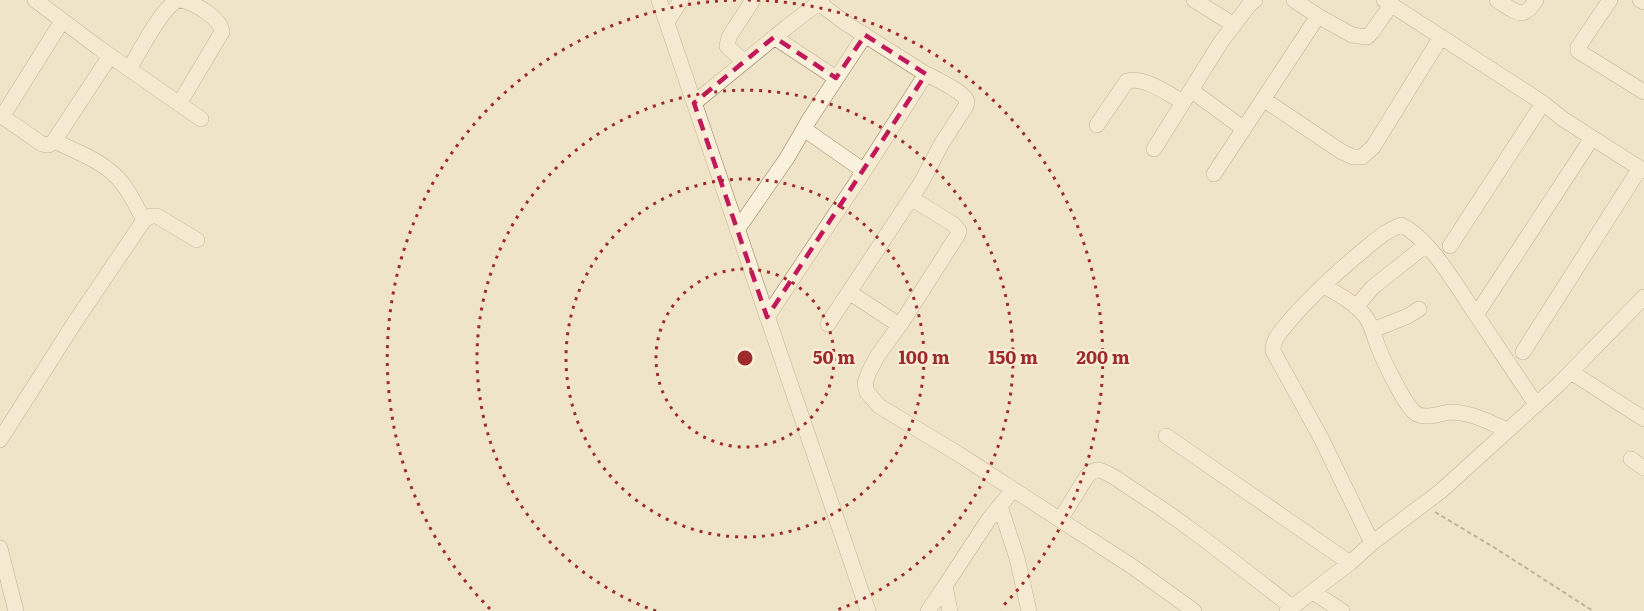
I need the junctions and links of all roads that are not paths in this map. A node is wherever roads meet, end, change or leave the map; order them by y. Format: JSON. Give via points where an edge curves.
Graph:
{"nodes":[{"id":1,"x":35,"y":0,"type":"edge"},
{"id":2,"x":179,"y":0,"type":"edge"},
{"id":3,"x":659,"y":0,"type":"edge"},
{"id":4,"x":681,"y":0,"type":"edge"},
{"id":5,"x":753,"y":0,"type":"edge"},
{"id":6,"x":1194,"y":0,"type":"edge"},
{"id":7,"x":1255,"y":0,"type":"edge"},
{"id":8,"x":1294,"y":0,"type":"edge"},
{"id":9,"x":1497,"y":0,"type":"edge"},
{"id":10,"x":1536,"y":0,"type":"edge"},
{"id":11,"x":1610,"y":0,"type":"edge"},
{"id":12,"x":820,"y":1,"type":"edge"},
{"id":13,"x":1388,"y":2,"type":"edge"},
{"id":14,"x":1318,"y":16,"type":"junction"},
{"id":15,"x":62,"y":21,"type":"junction"},
{"id":16,"x":667,"y":22,"type":"junction"},
{"id":17,"x":1234,"y":25,"type":"junction"},
{"id":18,"x":865,"y":35,"type":"junction"},
{"id":19,"x":774,"y":37,"type":"junction"},
{"id":20,"x":1441,"y":37,"type":"junction"},
{"id":21,"x":110,"y":56,"type":"junction"},
{"id":22,"x":744,"y":62,"type":"junction"},
{"id":23,"x":129,"y":69,"type":"junction"},
{"id":24,"x":926,"y":74,"type":"junction"},
{"id":25,"x":836,"y":78,"type":"junction"},
{"id":26,"x":1644,"y":92,"type":"edge"},
{"id":27,"x":1187,"y":96,"type":"junction"},
{"id":28,"x":1263,"y":99,"type":"junction"},
{"id":29,"x":694,"y":103,"type":"junction"},
{"id":30,"x":1544,"y":103,"type":"junction"},
{"id":31,"x":179,"y":104,"type":"junction"},
{"id":32,"x":1,"y":116,"type":"edge"},
{"id":33,"x":201,"y":119,"type":"dead end"},
{"id":34,"x":1097,"y":125,"type":"dead end"},
{"id":35,"x":804,"y":129,"type":"junction"},
{"id":36,"x":1244,"y":129,"type":"junction"},
{"id":37,"x":1592,"y":138,"type":"junction"},
{"id":38,"x":54,"y":141,"type":"junction"},
{"id":39,"x":1154,"y":149,"type":"dead end"},
{"id":40,"x":1642,"y":170,"type":"edge"},
{"id":41,"x":864,"y":171,"type":"junction"},
{"id":42,"x":1214,"y":174,"type":"dead end"},
{"id":43,"x":911,"y":198,"type":"junction"},
{"id":44,"x":144,"y":220,"type":"junction"},
{"id":45,"x":737,"y":230,"type":"junction"},
{"id":46,"x":197,"y":240,"type":"dead end"},
{"id":47,"x":1426,"y":245,"type":"junction"},
{"id":48,"x":1450,"y":246,"type":"dead end"},
{"id":49,"x":1324,"y":286,"type":"junction"},
{"id":50,"x":849,"y":292,"type":"junction"},
{"id":51,"x":1644,"y":297,"type":"edge"},
{"id":52,"x":1356,"y":307,"type":"junction"},
{"id":53,"x":1419,"y":309,"type":"dead end"},
{"id":54,"x":1476,"y":315,"type":"junction"},
{"id":55,"x":767,"y":317,"type":"junction"},
{"id":56,"x":828,"y":324,"type":"dead end"},
{"id":57,"x":899,"y":325,"type":"junction"},
{"id":58,"x":1373,"y":330,"type":"junction"},
{"id":59,"x":1523,"y":352,"type":"dead end"},
{"id":60,"x":1571,"y":372,"type":"junction"},
{"id":61,"x":1536,"y":405,"type":"junction"},
{"id":62,"x":1644,"y":419,"type":"edge"},
{"id":63,"x":1508,"y":430,"type":"junction"},
{"id":64,"x":1166,"y":436,"type":"dead end"},
{"id":65,"x":0,"y":440,"type":"edge"},
{"id":66,"x":1631,"y":459,"type":"dead end"},
{"id":67,"x":1644,"y":468,"type":"edge"},
{"id":68,"x":1013,"y":489,"type":"junction"},
{"id":69,"x":1000,"y":506,"type":"junction"},
{"id":70,"x":1060,"y":520,"type":"junction"},
{"id":71,"x":1372,"y":543,"type":"junction"},
{"id":72,"x":0,"y":548,"type":"edge"},
{"id":73,"x":1350,"y":563,"type":"junction"},
{"id":74,"x":945,"y":586,"type":"junction"},
{"id":75,"x":1313,"y":592,"type":"junction"},
{"id":76,"x":1289,"y":609,"type":"edge"},
{"id":77,"x":16,"y":611,"type":"edge"},
{"id":78,"x":868,"y":611,"type":"edge"},
{"id":79,"x":928,"y":611,"type":"edge"},
{"id":80,"x":950,"y":611,"type":"edge"},
{"id":81,"x":1029,"y":611,"type":"edge"},
{"id":82,"x":1194,"y":611,"type":"edge"},
{"id":83,"x":1342,"y":611,"type":"edge"}],
"edges":[{"from":1,"to":15,"type":"street"},
{"from":2,"to":23,"type":"street","via":[[164,12]]},
{"from":2,"to":31,"type":"street","via":[[217,19],[222,32]]},
{"from":3,"to":16,"type":"street"},
{"from":4,"to":16,"type":"street"},
{"from":5,"to":22,"type":"street","via":[[727,42]]},
{"from":6,"to":17,"type":"street"},
{"from":7,"to":17,"type":"street"},
{"from":8,"to":14,"type":"street"},
{"from":9,"to":10,"type":"street","via":[[1524,13]]},
{"from":11,"to":26,"type":"street","via":[[1578,51]]},
{"from":12,"to":18,"type":"street"},
{"from":12,"to":19,"type":"street"},
{"from":13,"to":14,"type":"street","via":[[1366,37],[1352,35]]},
{"from":13,"to":20,"type":"street"},
{"from":14,"to":28,"type":"street"},
{"from":15,"to":21,"type":"street"},
{"from":15,"to":32,"type":"street"},
{"from":16,"to":29,"type":"street"},
{"from":17,"to":27,"type":"street"},
{"from":18,"to":24,"type":"street"},
{"from":18,"to":25,"type":"street"},
{"from":19,"to":22,"type":"street"},
{"from":19,"to":25,"type":"street"},
{"from":20,"to":28,"type":"street","via":[[1373,147],[1362,157],[1342,152]]},
{"from":20,"to":30,"type":"street"},
{"from":21,"to":23,"type":"street"},
{"from":21,"to":38,"type":"street"},
{"from":22,"to":29,"type":"street"},
{"from":23,"to":31,"type":"street"},
{"from":24,"to":41,"type":"street"},
{"from":24,"to":43,"type":"street","via":[[958,92],[967,102]]},
{"from":25,"to":35,"type":"street"},
{"from":27,"to":34,"type":"street","via":[[1142,80],[1127,81]]},
{"from":27,"to":36,"type":"street"},
{"from":27,"to":39,"type":"street"},
{"from":28,"to":36,"type":"street"},
{"from":29,"to":45,"type":"street"},
{"from":30,"to":37,"type":"street"},
{"from":30,"to":48,"type":"street"},
{"from":31,"to":33,"type":"street"},
{"from":32,"to":38,"type":"street","via":[[42,144]]},
{"from":35,"to":41,"type":"street"},
{"from":35,"to":45,"type":"street"},
{"from":36,"to":42,"type":"street"},
{"from":37,"to":40,"type":"street"},
{"from":37,"to":54,"type":"street"},
{"from":38,"to":44,"type":"street","via":[[110,171],[122,182]]},
{"from":40,"to":59,"type":"street"},
{"from":41,"to":55,"type":"street"},
{"from":43,"to":50,"type":"street"},
{"from":43,"to":57,"type":"street","via":[[959,231]]},
{"from":44,"to":46,"type":"street","via":[[157,216]]},
{"from":44,"to":65,"type":"street"},
{"from":45,"to":55,"type":"street"},
{"from":47,"to":49,"type":"street","via":[[1401,225],[1390,228]]},
{"from":47,"to":52,"type":"street","via":[[1378,282]]},
{"from":47,"to":54,"type":"street"},
{"from":49,"to":52,"type":"street"},
{"from":49,"to":71,"type":"street","via":[[1278,335],[1272,351],[1321,438]]},
{"from":50,"to":56,"type":"street"},
{"from":50,"to":57,"type":"street"},
{"from":51,"to":60,"type":"street"},
{"from":52,"to":58,"type":"street"},
{"from":53,"to":58,"type":"street"},
{"from":54,"to":61,"type":"street"},
{"from":55,"to":78,"type":"street"},
{"from":57,"to":68,"type":"street","via":[[869,372],[867,392],[879,406]]},
{"from":58,"to":63,"type":"street","via":[[1378,349],[1418,415],[1452,412]]},
{"from":60,"to":61,"type":"street"},
{"from":60,"to":62,"type":"street"},
{"from":61,"to":63,"type":"street"},
{"from":63,"to":71,"type":"street","via":[[1441,490]]},
{"from":64,"to":73,"type":"street"},
{"from":66,"to":67,"type":"street"},
{"from":68,"to":69,"type":"street"},
{"from":68,"to":70,"type":"street"},
{"from":69,"to":74,"type":"street"},
{"from":69,"to":81,"type":"street"},
{"from":70,"to":76,"type":"street","via":[[1088,476],[1098,470],[1154,502],[1209,542]]},
{"from":70,"to":82,"type":"street"},
{"from":71,"to":73,"type":"street"},
{"from":72,"to":77,"type":"street"},
{"from":73,"to":75,"type":"street"},
{"from":74,"to":79,"type":"street"},
{"from":74,"to":80,"type":"street"},
{"from":75,"to":76,"type":"street"},
{"from":75,"to":83,"type":"street"}]}
